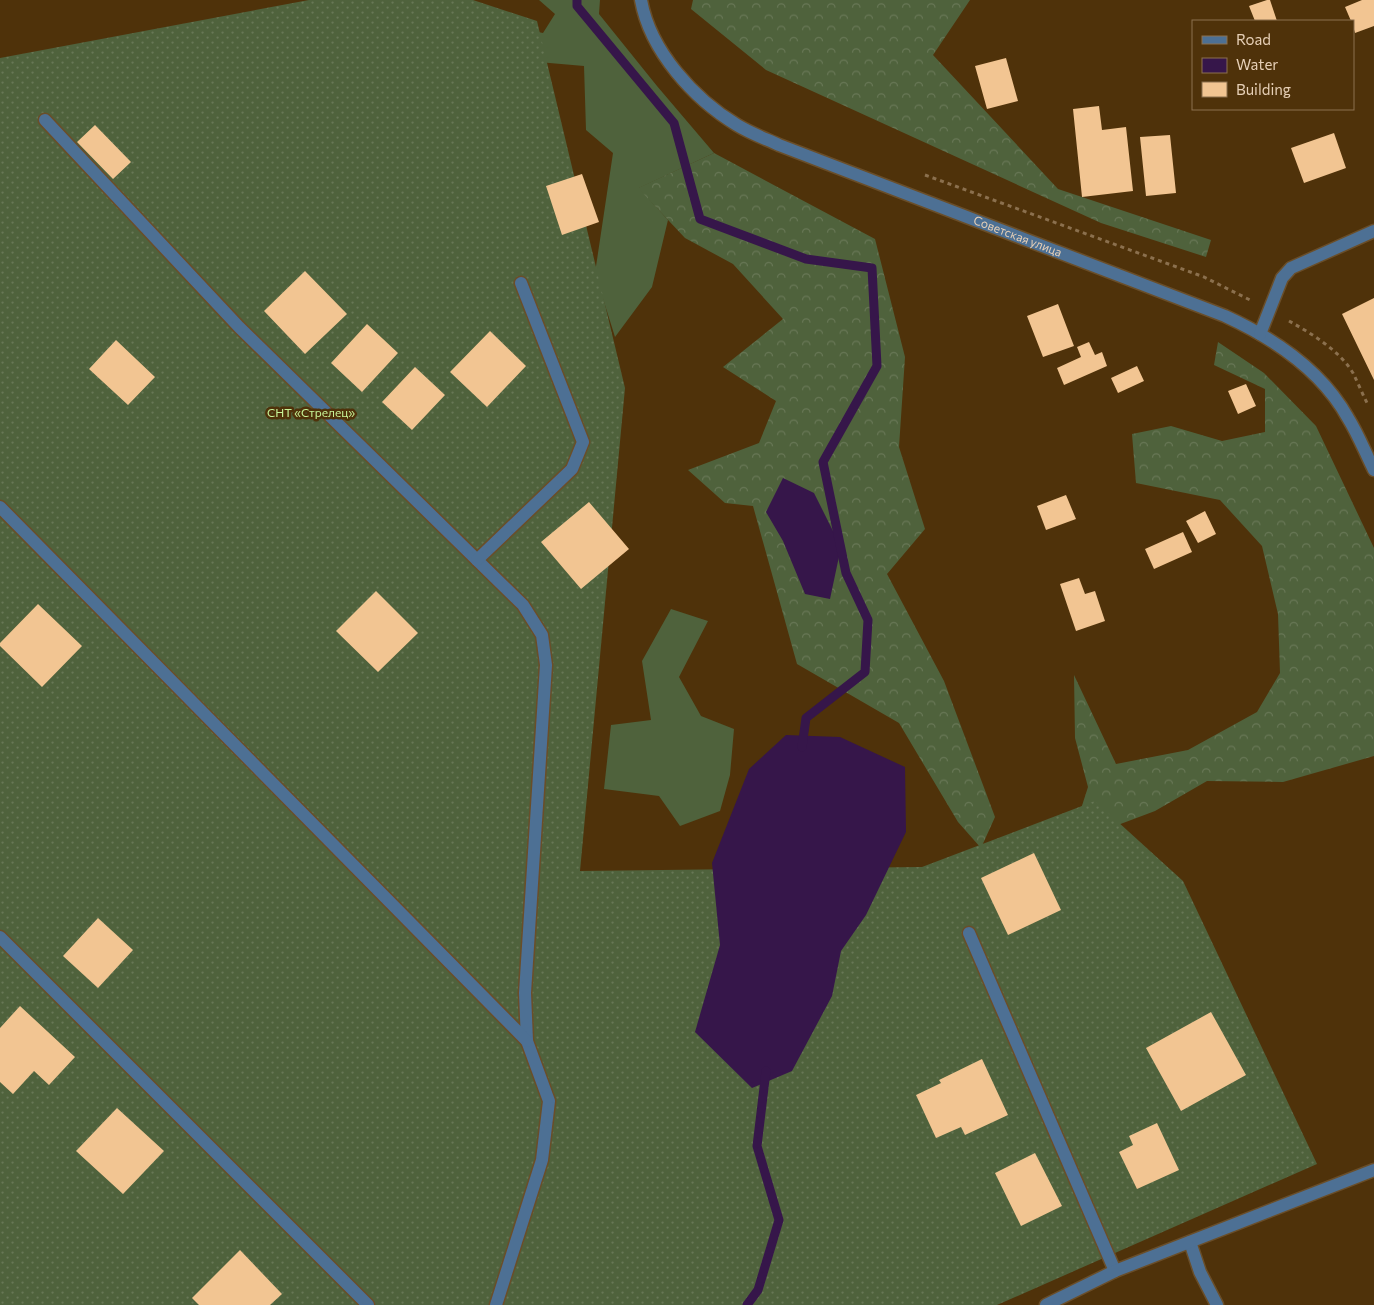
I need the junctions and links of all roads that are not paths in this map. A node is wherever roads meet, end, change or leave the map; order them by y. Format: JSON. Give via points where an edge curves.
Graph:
{"nodes":[{"id":1,"x":641,"y":0,"type":"edge"},
{"id":2,"x":44,"y":120,"type":"dead end"},
{"id":3,"x":1374,"y":231,"type":"edge"},
{"id":4,"x":521,"y":282,"type":"dead end"},
{"id":5,"x":1260,"y":334,"type":"junction"},
{"id":6,"x":1374,"y":470,"type":"edge"},
{"id":7,"x":0,"y":507,"type":"edge"},
{"id":8,"x":477,"y":560,"type":"junction"},
{"id":9,"x":970,"y":933,"type":"dead end"},
{"id":10,"x":0,"y":937,"type":"edge"},
{"id":11,"x":527,"y":1041,"type":"junction"},
{"id":12,"x":1374,"y":1170,"type":"edge"},
{"id":13,"x":1190,"y":1242,"type":"junction"},
{"id":14,"x":1115,"y":1271,"type":"junction"},
{"id":15,"x":368,"y":1305,"type":"edge"},
{"id":16,"x":496,"y":1305,"type":"edge"},
{"id":17,"x":1046,"y":1305,"type":"edge"},
{"id":18,"x":1217,"y":1305,"type":"edge"}],
"edges":[{"from":1,"to":5,"type":"street","name":"Советская улица","via":[[645,20],[658,47],[674,68],[711,106],[739,126],[779,145],[1225,316]]},
{"from":2,"to":8,"type":"street","via":[[239,327]]},
{"from":3,"to":5,"type":"street","via":[[1291,268],[1282,278]]},
{"from":4,"to":8,"type":"street","via":[[583,442],[572,469]]},
{"from":5,"to":6,"type":"street","name":"Советская улица","via":[[1287,351],[1329,390],[1348,417]]},
{"from":7,"to":11,"type":"street"},
{"from":8,"to":11,"type":"street","via":[[528,612],[542,635],[546,665],[525,993]]},
{"from":9,"to":14,"type":"street"},
{"from":10,"to":15,"type":"street"},
{"from":11,"to":16,"type":"street","via":[[549,1101],[542,1160]]},
{"from":12,"to":13,"type":"street"},
{"from":13,"to":14,"type":"street"},
{"from":13,"to":18,"type":"street","via":[[1200,1272]]},
{"from":14,"to":17,"type":"street"}]}
